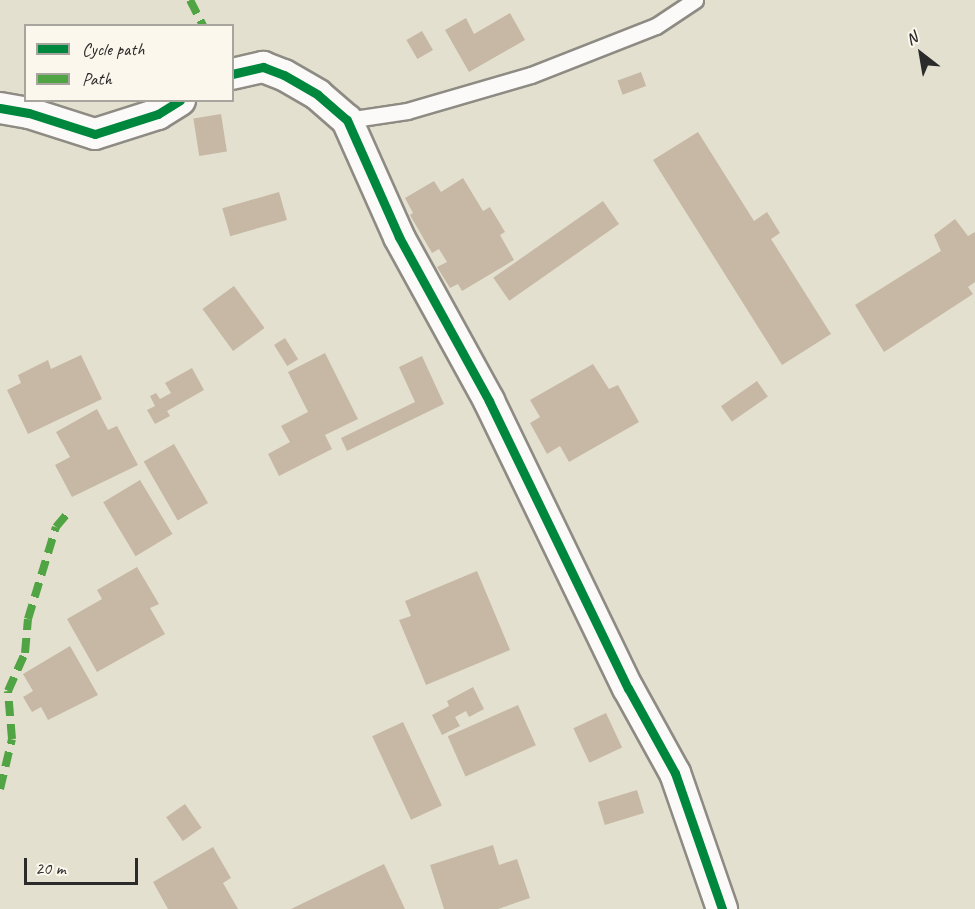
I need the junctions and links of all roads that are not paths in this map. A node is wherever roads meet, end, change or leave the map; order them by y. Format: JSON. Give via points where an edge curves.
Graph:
{"nodes":[{"id":1,"x":695,"y":0,"type":"edge"},
{"id":2,"x":234,"y":74,"type":"edge"},
{"id":3,"x":177,"y":102,"type":"edge"},
{"id":4,"x":0,"y":108,"type":"edge"},
{"id":5,"x":347,"y":120,"type":"junction"},
{"id":6,"x":722,"y":909,"type":"edge"}],
"edges":[{"from":1,"to":5,"type":"lane","via":[[656,26],[531,75],[407,111]]},
{"from":2,"to":5,"type":"street","via":[[263,67],[284,75]]},
{"from":3,"to":4,"type":"street","via":[[158,114],[94,134]]},
{"from":5,"to":6,"type":"street","via":[[399,237],[489,401],[628,688],[675,773]]}]}
